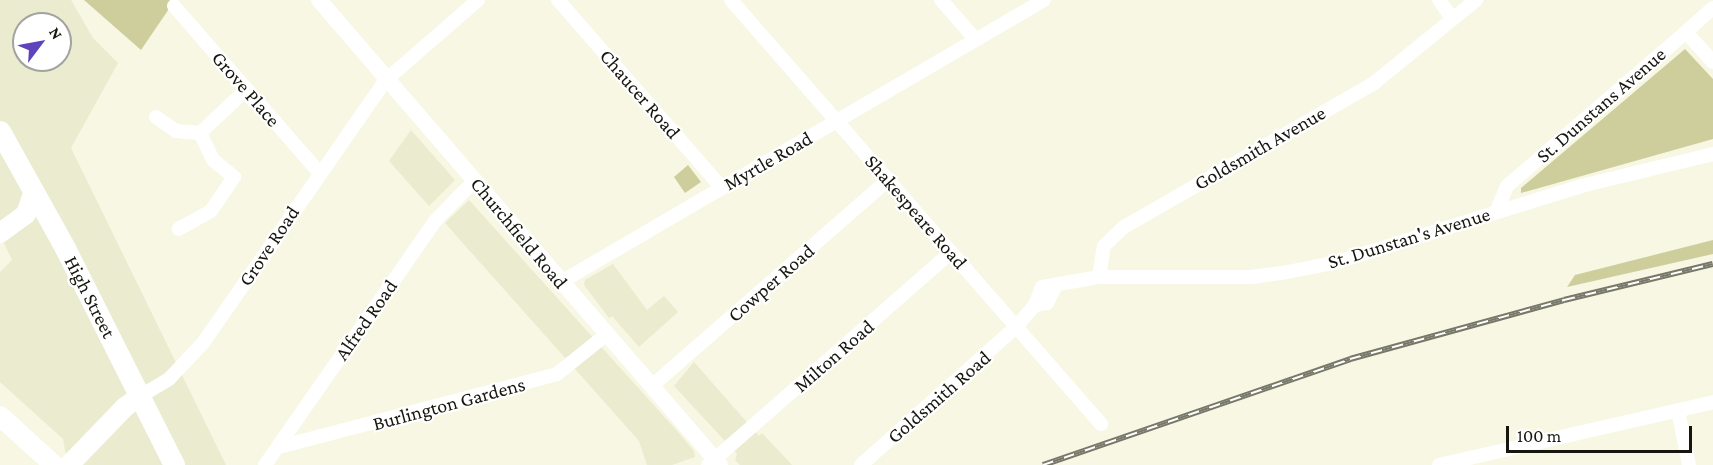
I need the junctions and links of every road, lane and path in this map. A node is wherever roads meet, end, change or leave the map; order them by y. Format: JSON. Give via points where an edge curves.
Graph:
{"nodes":[{"id":1,"x":319,"y":0,"type":"edge"},
{"id":2,"x":477,"y":0,"type":"edge"},
{"id":3,"x":558,"y":0,"type":"edge"},
{"id":4,"x":731,"y":0,"type":"edge"},
{"id":5,"x":941,"y":0,"type":"edge"},
{"id":6,"x":1044,"y":0,"type":"edge"},
{"id":7,"x":1439,"y":0,"type":"edge"},
{"id":8,"x":1476,"y":0,"type":"edge"},
{"id":9,"x":174,"y":6,"type":"dead end"},
{"id":10,"x":1713,"y":8,"type":"edge"},
{"id":11,"x":1452,"y":18,"type":"junction"},
{"id":12,"x":1686,"y":32,"type":"junction"},
{"id":13,"x":976,"y":40,"type":"junction"},
{"id":14,"x":1713,"y":62,"type":"edge"},
{"id":15,"x":386,"y":80,"type":"junction"},
{"id":16,"x":246,"y":90,"type":"junction"},
{"id":17,"x":156,"y":117,"type":"dead end"},
{"id":18,"x":837,"y":121,"type":"junction"},
{"id":19,"x":0,"y":131,"type":"edge"},
{"id":20,"x":200,"y":133,"type":"junction"},
{"id":21,"x":1713,"y":154,"type":"edge"},
{"id":22,"x":319,"y":172,"type":"junction"},
{"id":23,"x":475,"y":180,"type":"junction"},
{"id":24,"x":888,"y":180,"type":"junction"},
{"id":25,"x":722,"y":188,"type":"junction"},
{"id":26,"x":34,"y":191,"type":"junction"},
{"id":27,"x":1497,"y":210,"type":"junction"},
{"id":28,"x":6,"y":229,"type":"edge"},
{"id":29,"x":54,"y":229,"type":"junction"},
{"id":30,"x":179,"y":229,"type":"dead end"},
{"id":31,"x":951,"y":252,"type":"junction"},
{"id":32,"x":1099,"y":277,"type":"junction"},
{"id":33,"x":561,"y":282,"type":"junction"},
{"id":34,"x":1016,"y":328,"type":"junction"},
{"id":35,"x":607,"y":334,"type":"junction"},
{"id":36,"x":653,"y":385,"type":"junction"},
{"id":37,"x":139,"y":397,"type":"junction"},
{"id":38,"x":1713,"y":402,"type":"edge"},
{"id":39,"x":1678,"y":410,"type":"junction"},
{"id":40,"x":0,"y":416,"type":"edge"},
{"id":41,"x":1101,"y":424,"type":"dead end"},
{"id":42,"x":279,"y":447,"type":"junction"},
{"id":43,"x":715,"y":463,"type":"edge"},
{"id":44,"x":54,"y":465,"type":"edge"},
{"id":45,"x":69,"y":465,"type":"edge"},
{"id":46,"x":174,"y":465,"type":"edge"},
{"id":47,"x":265,"y":465,"type":"edge"},
{"id":48,"x":861,"y":465,"type":"edge"},
{"id":49,"x":1439,"y":465,"type":"edge"},
{"id":50,"x":1689,"y":465,"type":"edge"}],
"edges":[{"from":1,"to":15,"type":"street","name":"Churchfield Road"},
{"from":2,"to":15,"type":"street","name":"Grove Road"},
{"from":3,"to":25,"type":"street","name":"Chaucer Road"},
{"from":4,"to":18,"type":"street","name":"Shakespeare Road"},
{"from":5,"to":13,"type":"street"},
{"from":6,"to":13,"type":"street","name":"Myrtle Road"},
{"from":7,"to":11,"type":"street"},
{"from":8,"to":11,"type":"street","name":"Goldsmith Avenue"},
{"from":9,"to":16,"type":"street","name":"Grove Place"},
{"from":10,"to":12,"type":"street","name":"St. Dunstans Avenue"},
{"from":11,"to":32,"type":"street","name":"Goldsmith Avenue","via":[[1374,83],[1124,226],[1104,246]]},
{"from":12,"to":14,"type":"street"},
{"from":12,"to":27,"type":"street","name":"St. Dunstans Avenue","via":[[1507,186]]},
{"from":13,"to":18,"type":"street","name":"Myrtle Road"},
{"from":15,"to":22,"type":"street","name":"Grove Road"},
{"from":15,"to":23,"type":"street","name":"Churchfield Road"},
{"from":16,"to":20,"type":"street"},
{"from":16,"to":22,"type":"street","name":"Grove Place"},
{"from":17,"to":20,"type":"street","via":[[176,131]]},
{"from":18,"to":24,"type":"street","name":"Shakespeare Road"},
{"from":18,"to":25,"type":"street","name":"Myrtle Road"},
{"from":19,"to":26,"type":"main road","name":"High Street"},
{"from":20,"to":30,"type":"street","via":[[213,160],[234,177],[211,211]]},
{"from":21,"to":27,"type":"street","name":"St. Dunstan's Avenue"},
{"from":22,"to":37,"type":"street","name":"Grove Road","via":[[202,343],[169,379]]},
{"from":23,"to":33,"type":"street","name":"Churchfield Road"},
{"from":23,"to":42,"type":"street","name":"Alfred Road","via":[[436,220]]},
{"from":24,"to":31,"type":"street","name":"Shakespeare Road"},
{"from":24,"to":36,"type":"street","name":"Cowper Road"},
{"from":25,"to":33,"type":"street","name":"Myrtle Road"},
{"from":26,"to":28,"type":"main road","via":[[27,214]]},
{"from":26,"to":29,"type":"main road","name":"High Street"},
{"from":27,"to":32,"type":"street","name":"St. Dunstan's Avenue","via":[[1334,263],[1282,273],[1252,277]]},
{"from":28,"to":29,"type":"main road"},
{"from":29,"to":37,"type":"main road","name":"High Street"},
{"from":31,"to":34,"type":"street","name":"Shakespeare Road"},
{"from":31,"to":43,"type":"street","name":"Milton Road"},
{"from":32,"to":34,"type":"street","via":[[1070,280],[1055,287],[1047,303],[1035,305]]},
{"from":33,"to":35,"type":"street","name":"Churchfield Road"},
{"from":34,"to":41,"type":"street","name":"Shakespeare Road"},
{"from":34,"to":48,"type":"street","name":"Goldsmith Road"},
{"from":35,"to":36,"type":"street","name":"Churchfield Road"},
{"from":35,"to":42,"type":"street","name":"Burlington Gardens","via":[[557,374]]},
{"from":36,"to":43,"type":"street","name":"Churchfield Road"},
{"from":37,"to":45,"type":"main road","via":[[124,407]]},
{"from":37,"to":46,"type":"main road","name":"High Street"},
{"from":38,"to":39,"type":"street"},
{"from":39,"to":49,"type":"street"},
{"from":39,"to":50,"type":"street"},
{"from":40,"to":44,"type":"main road"},
{"from":42,"to":47,"type":"street","name":"Alfred Road"}]}
